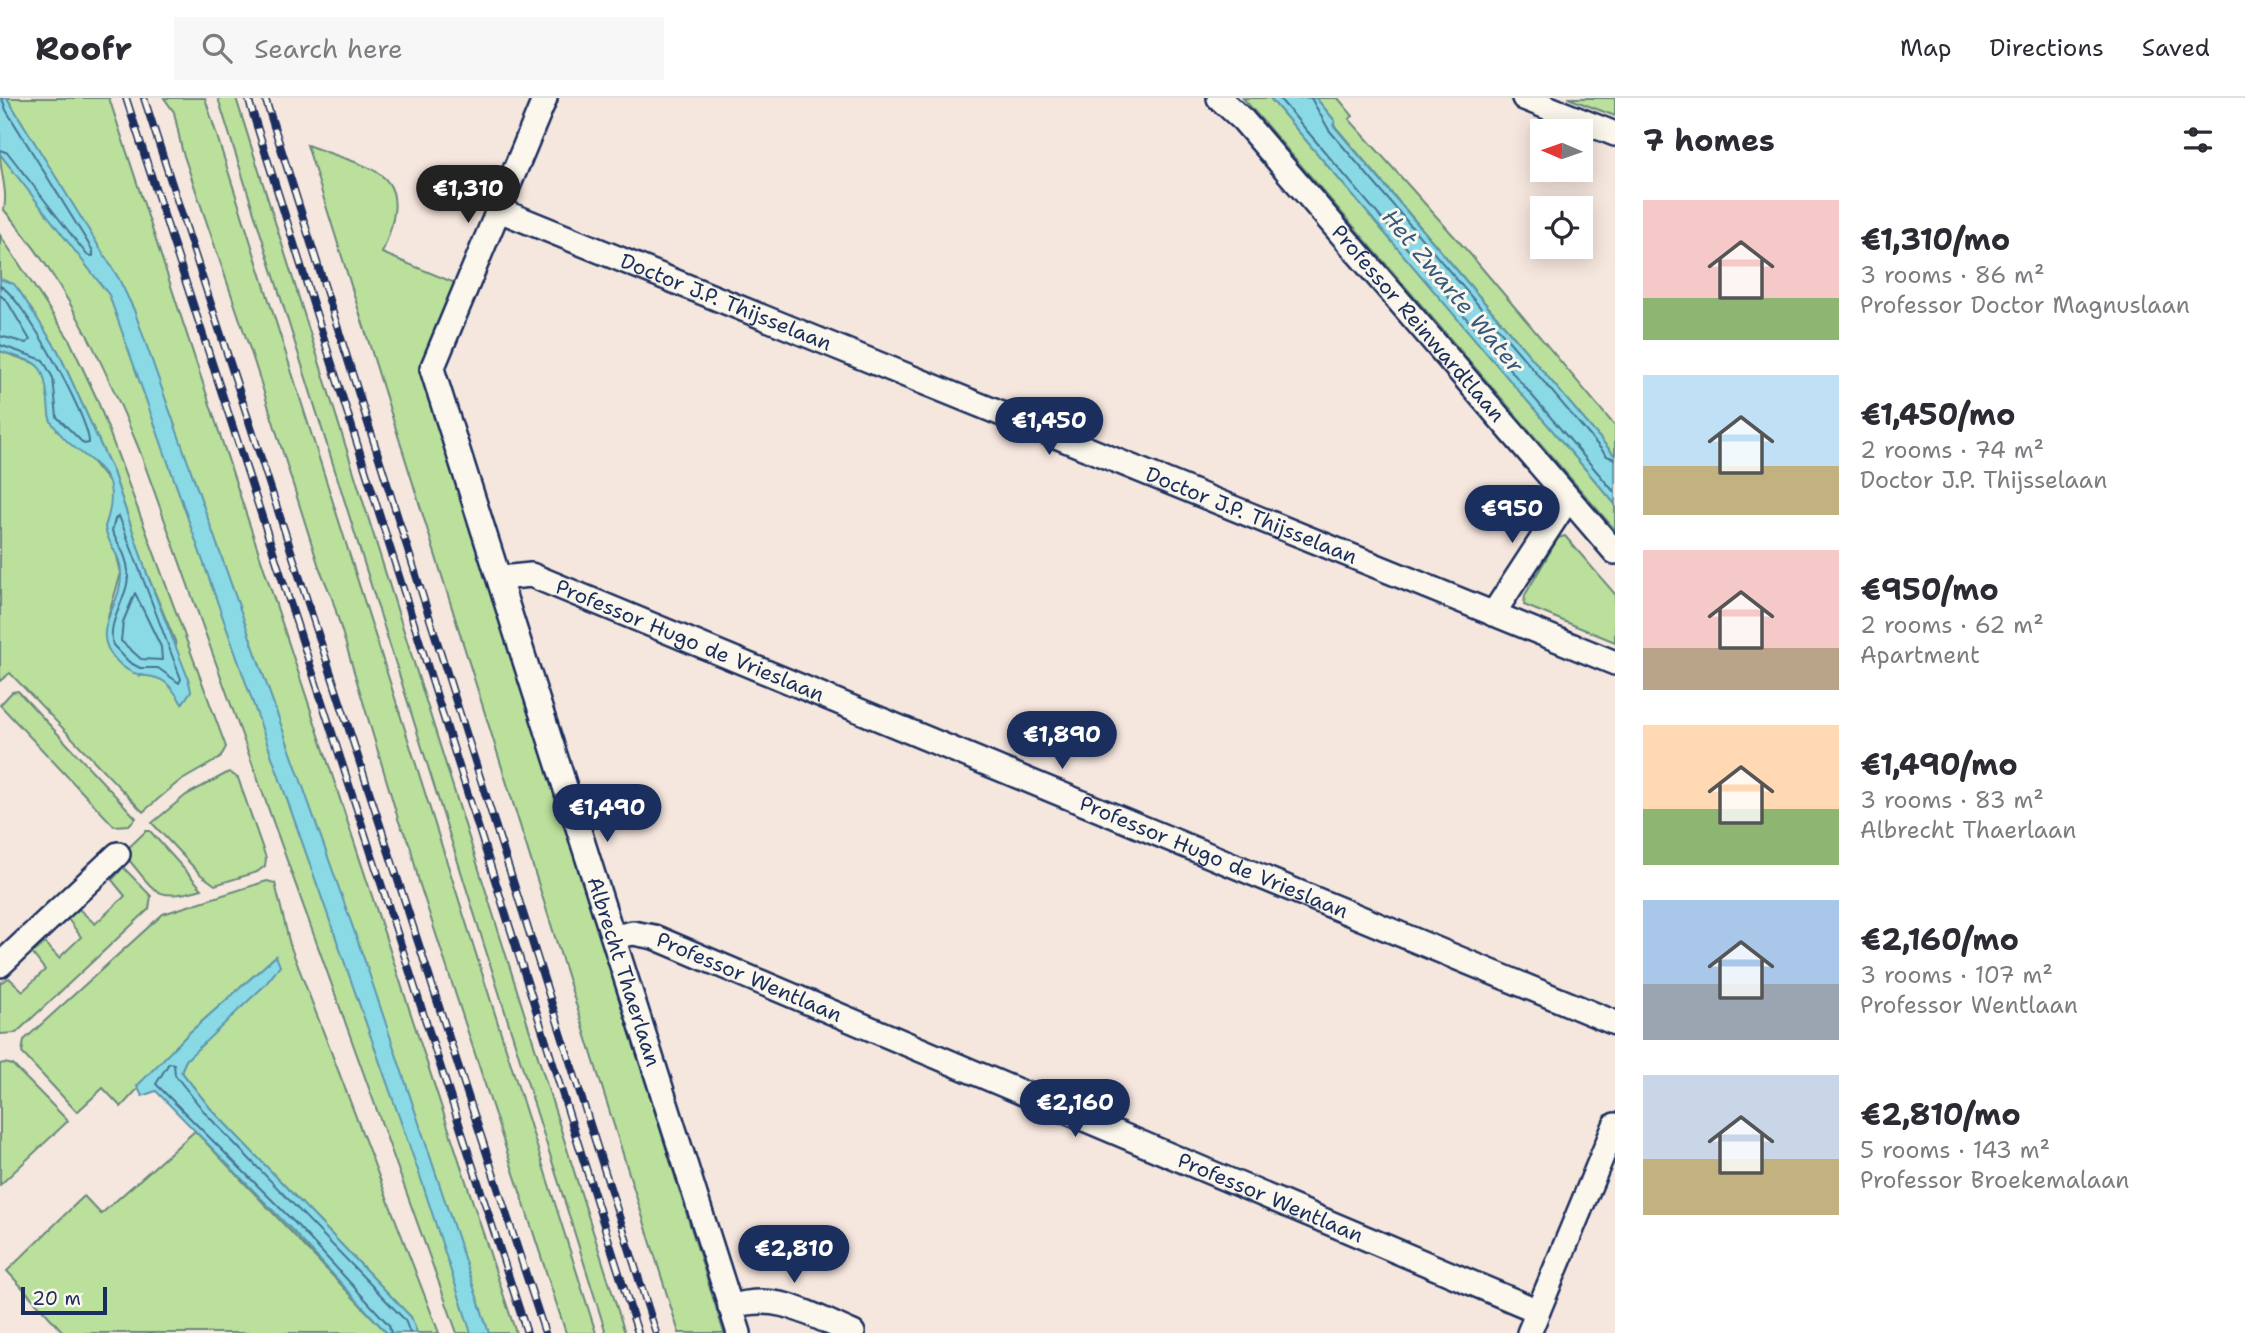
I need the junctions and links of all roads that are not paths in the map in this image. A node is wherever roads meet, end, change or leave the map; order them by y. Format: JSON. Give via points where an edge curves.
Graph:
{"nodes":[{"id":1,"x":545,"y":98,"type":"edge"},
{"id":2,"x":1219,"y":98,"type":"edge"},
{"id":3,"x":1524,"y":98,"type":"edge"},
{"id":4,"x":1615,"y":134,"type":"edge"},
{"id":5,"x":499,"y":210,"type":"junction"},
{"id":6,"x":1568,"y":499,"type":"junction"},
{"id":7,"x":1615,"y":552,"type":"edge"},
{"id":8,"x":500,"y":578,"type":"junction"},
{"id":9,"x":1493,"y":614,"type":"junction"},
{"id":10,"x":1615,"y":663,"type":"edge"},
{"id":11,"x":118,"y":854,"type":"dead end"},
{"id":12,"x":614,"y":937,"type":"junction"},
{"id":13,"x":0,"y":965,"type":"edge"},
{"id":14,"x":1615,"y":1023,"type":"edge"},
{"id":15,"x":1615,"y":1125,"type":"edge"},
{"id":16,"x":730,"y":1307,"type":"junction"},
{"id":17,"x":1538,"y":1311,"type":"junction"},
{"id":18,"x":739,"y":1333,"type":"edge"},
{"id":19,"x":853,"y":1333,"type":"edge"},
{"id":20,"x":1529,"y":1333,"type":"edge"}],
"edges":[{"from":1,"to":5,"type":"street"},
{"from":2,"to":6,"type":"street","name":"Professor Reinwardtlaan","via":[[1244,120]]},
{"from":3,"to":4,"type":"street"},
{"from":5,"to":8,"type":"street","name":"Albrecht Thaerlaan","via":[[432,369]]},
{"from":5,"to":9,"type":"street","name":"Doctor J.P. Thijsselaan"},
{"from":6,"to":7,"type":"street","name":"Professor Reinwardtlaan"},
{"from":6,"to":9,"type":"street"},
{"from":8,"to":12,"type":"street","name":"Albrecht Thaerlaan"},
{"from":8,"to":14,"type":"street","name":"Professor Hugo de Vrieslaan","via":[[531,575]]},
{"from":9,"to":10,"type":"street","name":"Doctor J.P. Thijsselaan"},
{"from":11,"to":13,"type":"street"},
{"from":12,"to":16,"type":"street","name":"Albrecht Thaerlaan"},
{"from":12,"to":17,"type":"street","name":"Professor Wentlaan","via":[[633,933],[653,937]]},
{"from":15,"to":17,"type":"street"},
{"from":16,"to":18,"type":"street","name":"Albrecht Thaerlaan"},
{"from":16,"to":19,"type":"street","via":[[772,1300]]},
{"from":17,"to":20,"type":"street"}]}
